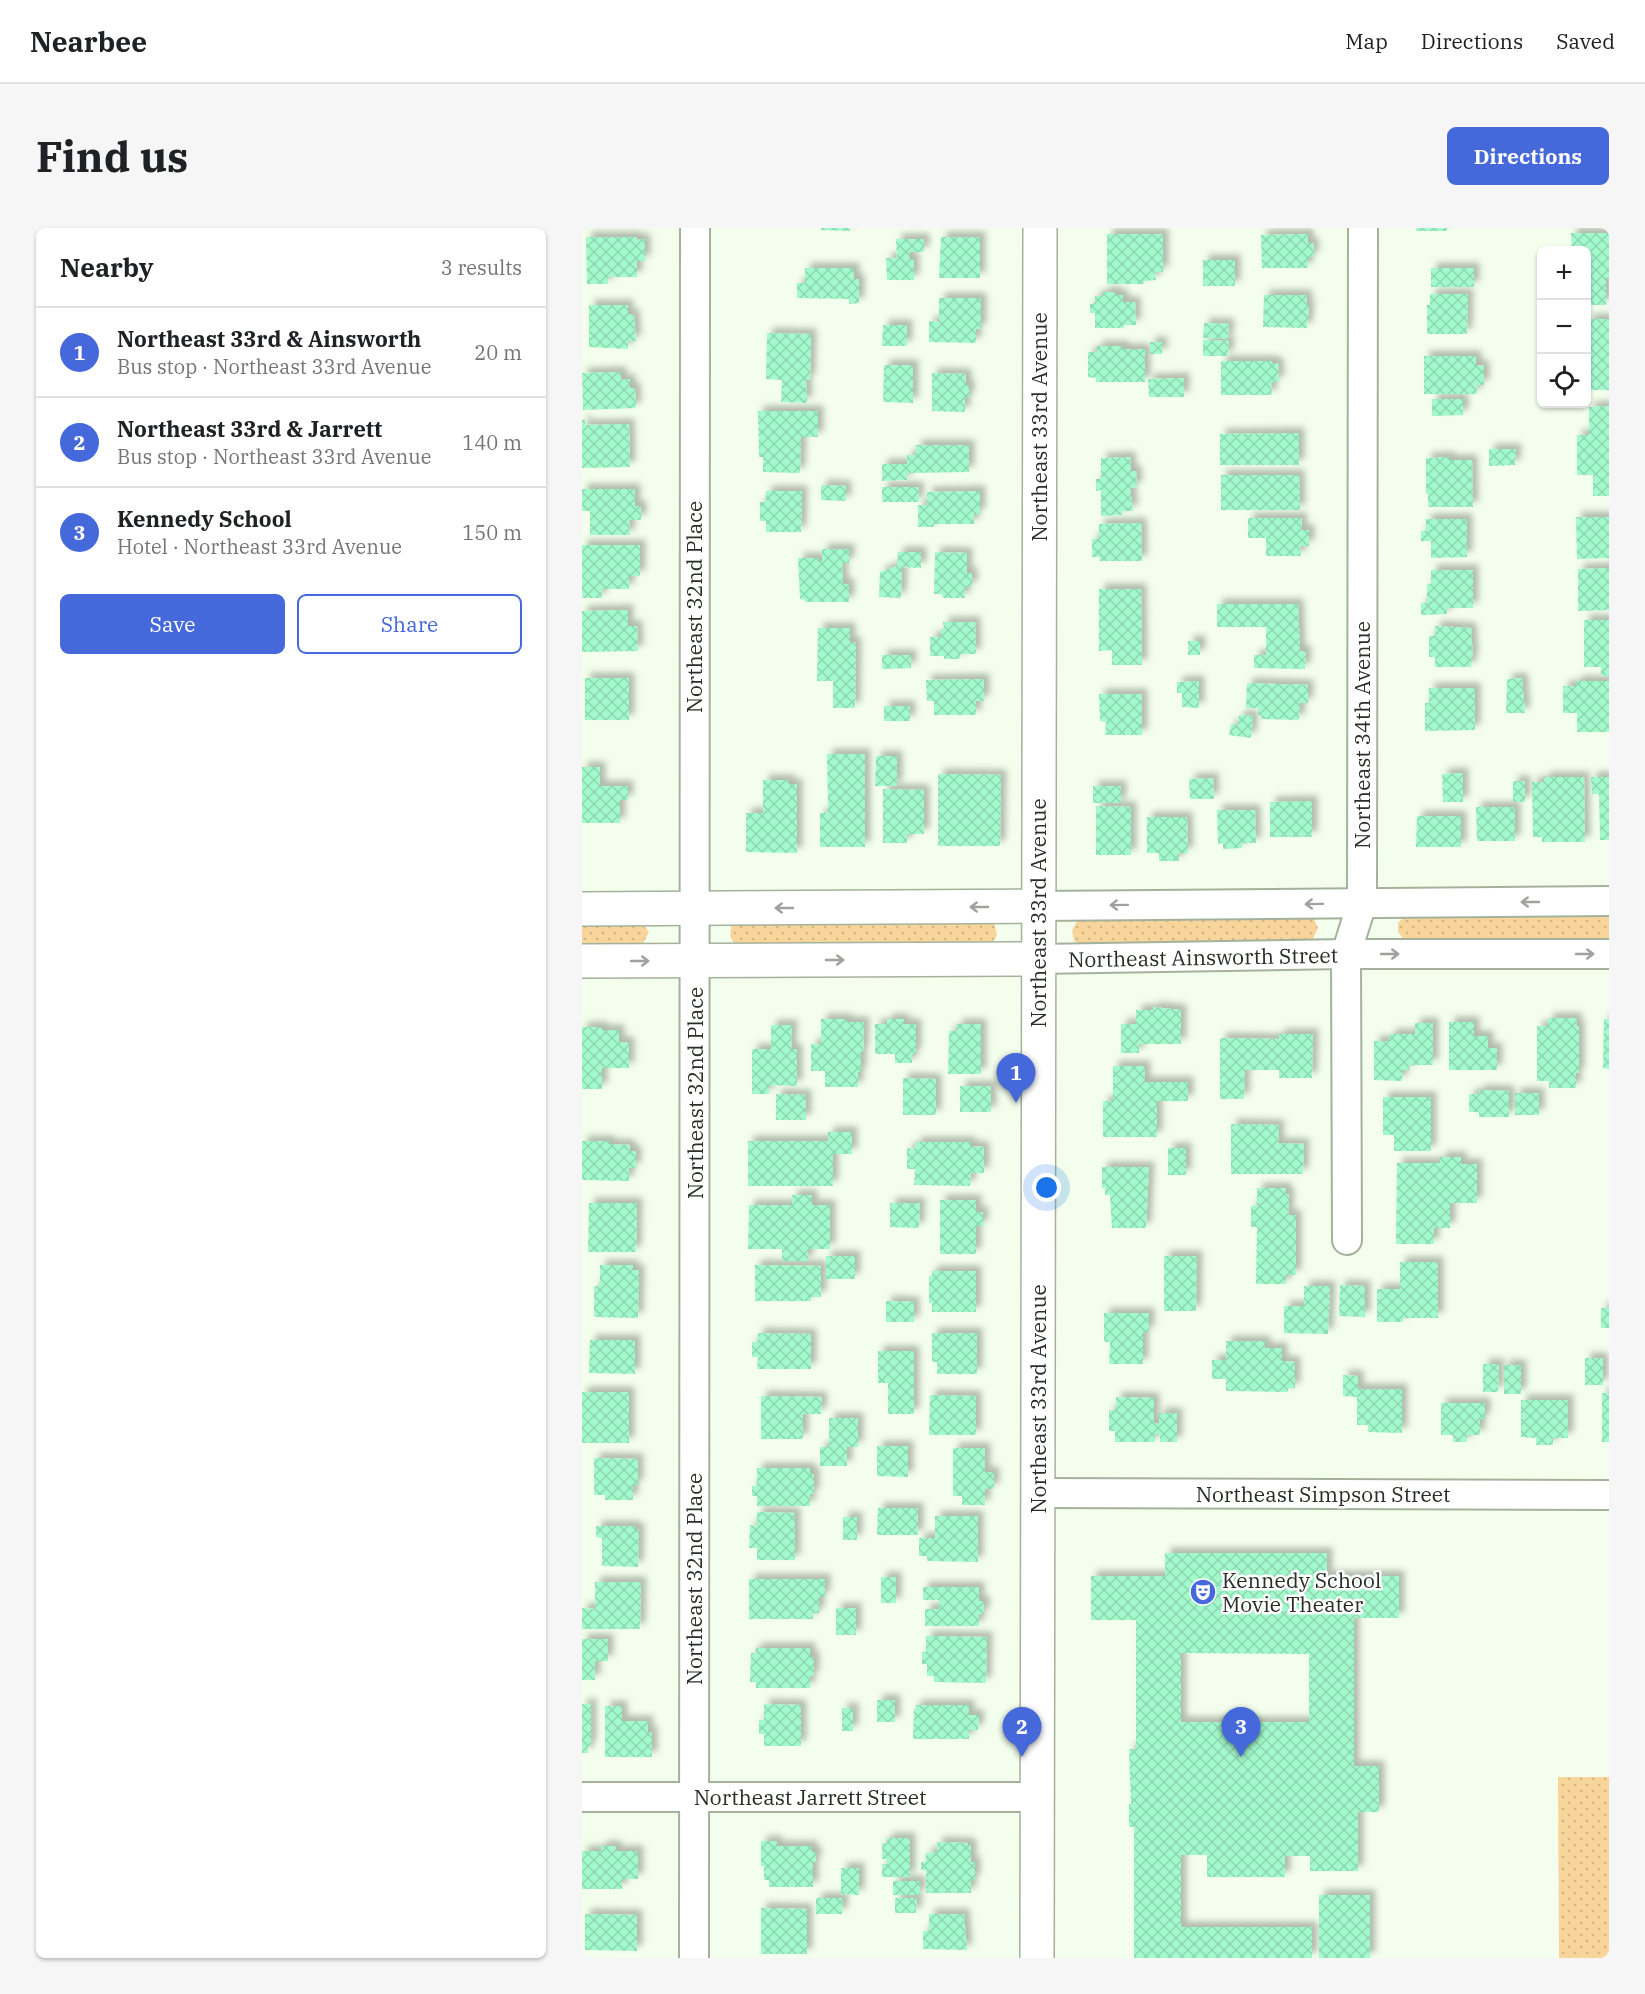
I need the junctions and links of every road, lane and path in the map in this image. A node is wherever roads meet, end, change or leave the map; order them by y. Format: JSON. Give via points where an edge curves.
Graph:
{"nodes":[{"id":1,"x":695,"y":228,"type":"edge"},
{"id":2,"x":1040,"y":228,"type":"edge"},
{"id":3,"x":1363,"y":228,"type":"edge"},
{"id":4,"x":1609,"y":901,"type":"edge"},
{"id":5,"x":1362,"y":903,"type":"junction"},
{"id":6,"x":1038,"y":906,"type":"junction"},
{"id":7,"x":582,"y":909,"type":"edge"},
{"id":8,"x":695,"y":909,"type":"junction"},
{"id":9,"x":1346,"y":954,"type":"junction"},
{"id":10,"x":1609,"y":954,"type":"edge"},
{"id":11,"x":1038,"y":959,"type":"junction"},
{"id":12,"x":582,"y":961,"type":"edge"},
{"id":13,"x":695,"y":961,"type":"junction"},
{"id":14,"x":1347,"y":1240,"type":"dead end"},
{"id":15,"x":1038,"y":1493,"type":"junction"},
{"id":16,"x":1609,"y":1495,"type":"edge"},
{"id":17,"x":582,"y":1797,"type":"edge"},
{"id":18,"x":694,"y":1797,"type":"junction"},
{"id":19,"x":1037,"y":1797,"type":"junction"},
{"id":20,"x":694,"y":1958,"type":"edge"},
{"id":21,"x":1037,"y":1958,"type":"edge"}],
"edges":[{"from":1,"to":8,"type":"street","name":"Northeast 32nd Place"},
{"from":2,"to":6,"type":"main road","name":"Northeast 33rd Avenue"},
{"from":3,"to":5,"type":"street","name":"Northeast 34th Avenue"},
{"from":4,"to":5,"type":"street","one_way":true},
{"from":5,"to":6,"type":"street","one_way":true},
{"from":5,"to":9,"type":"street","name":"Northeast 34th Avenue"},
{"from":6,"to":8,"type":"main road","one_way":true},
{"from":6,"to":11,"type":"main road","name":"Northeast 33rd Avenue"},
{"from":7,"to":8,"type":"main road"},
{"from":8,"to":13,"type":"street","name":"Northeast 32nd Place"},
{"from":9,"to":10,"type":"street","name":"Northeast Ainsworth Street","one_way":true},
{"from":9,"to":11,"type":"street","name":"Northeast Ainsworth Street"},
{"from":9,"to":14,"type":"street","name":"Northeast 34th Avenue"},
{"from":13,"to":11,"type":"main road","name":"Northeast Ainsworth Street","one_way":true},
{"from":11,"to":15,"type":"main road","name":"Northeast 33rd Avenue"},
{"from":12,"to":13,"type":"main road","name":"Northeast Ainsworth Street","one_way":true},
{"from":13,"to":18,"type":"street","name":"Northeast 32nd Place"},
{"from":15,"to":16,"type":"street","name":"Northeast Simpson Street"},
{"from":15,"to":19,"type":"main road","name":"Northeast 33rd Avenue"},
{"from":17,"to":18,"type":"street","name":"Northeast Jarrett Street"},
{"from":18,"to":19,"type":"street","name":"Northeast Jarrett Street"},
{"from":18,"to":20,"type":"street","name":"Northeast 32nd Place"},
{"from":19,"to":21,"type":"main road","name":"Northeast 33rd Avenue"}]}
